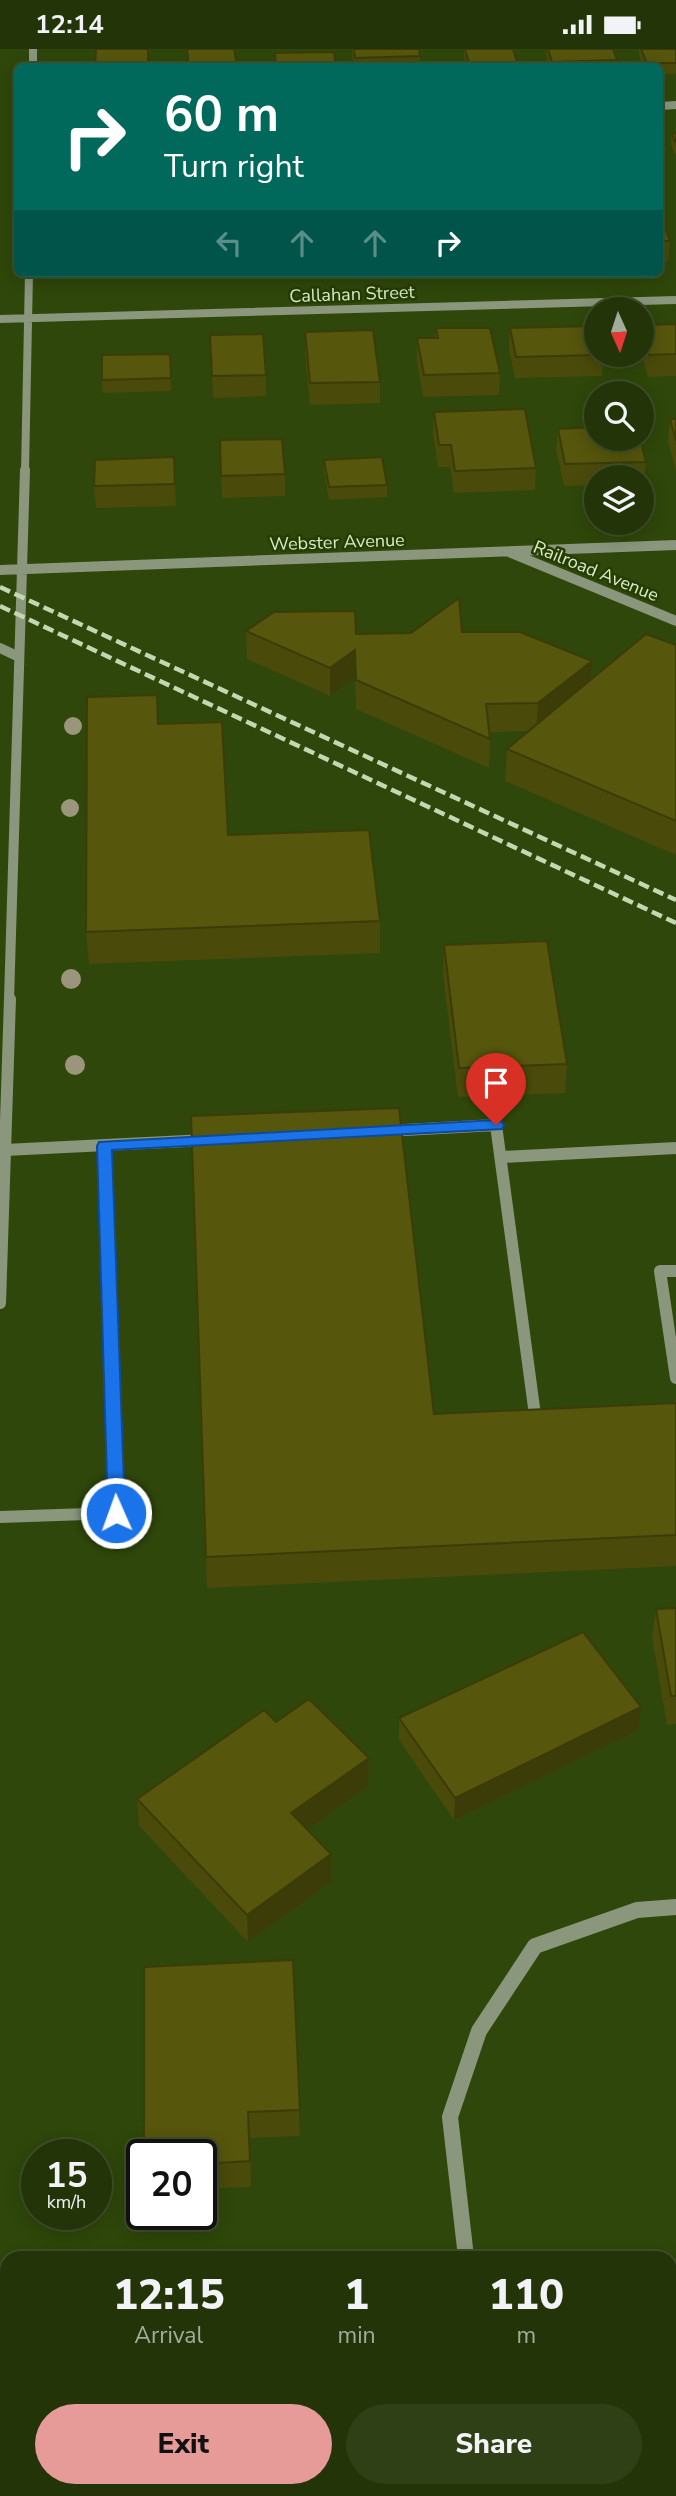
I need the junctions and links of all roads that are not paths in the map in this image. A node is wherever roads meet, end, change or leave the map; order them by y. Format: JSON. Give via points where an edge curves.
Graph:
{"nodes":[{"id":1,"x":29,"y":277,"type":"edge"},
{"id":2,"x":676,"y":300,"type":"edge"},
{"id":3,"x":0,"y":319,"type":"edge"},
{"id":4,"x":28,"y":319,"type":"junction"},
{"id":5,"x":676,"y":545,"type":"edge"},
{"id":6,"x":505,"y":551,"type":"junction"},
{"id":7,"x":23,"y":569,"type":"junction"},
{"id":8,"x":0,"y":570,"type":"edge"},
{"id":9,"x":676,"y":621,"type":"edge"},
{"id":10,"x":0,"y":648,"type":"edge"},
{"id":11,"x":19,"y":657,"type":"junction"},
{"id":12,"x":375,"y":1132,"type":"edge"},
{"id":13,"x":226,"y":1139,"type":"edge"},
{"id":14,"x":105,"y":1146,"type":"junction"},
{"id":15,"x":676,"y":1148,"type":"edge"},
{"id":16,"x":5,"y":1150,"type":"junction"},
{"id":17,"x":501,"y":1157,"type":"junction"},
{"id":18,"x":676,"y":1271,"type":"edge"},
{"id":19,"x":0,"y":1303,"type":"edge"},
{"id":20,"x":676,"y":1378,"type":"edge"},
{"id":21,"x":560,"y":1414,"type":"edge"},
{"id":22,"x":0,"y":1517,"type":"edge"},
{"id":23,"x":676,"y":1907,"type":"edge"},
{"id":24,"x":465,"y":2251,"type":"edge"}],
"edges":[{"from":1,"to":4,"type":"street"},
{"from":2,"to":4,"type":"street","name":"Callahan Street"},
{"from":3,"to":4,"type":"street"},
{"from":4,"to":7,"type":"street"},
{"from":5,"to":6,"type":"street","name":"Webster Avenue"},
{"from":6,"to":7,"type":"street","name":"Webster Avenue"},
{"from":6,"to":9,"type":"street","name":"Railroad Avenue"},
{"from":7,"to":8,"type":"street","name":"Webster Avenue"},
{"from":7,"to":11,"type":"street"},
{"from":10,"to":11,"type":"street"},
{"from":11,"to":16,"type":"street"},
{"from":12,"to":17,"type":"street","via":[[496,1125]]},
{"from":13,"to":14,"type":"street"},
{"from":14,"to":16,"type":"street"},
{"from":14,"to":22,"type":"street","via":[[116,1513]]},
{"from":15,"to":17,"type":"street"},
{"from":16,"to":19,"type":"street"},
{"from":17,"to":21,"type":"street","via":[[535,1415]]},
{"from":18,"to":20,"type":"street","via":[[660,1271]]},
{"from":23,"to":24,"type":"street","via":[[637,1910],[535,1946],[479,2031],[450,2117]]}]}
